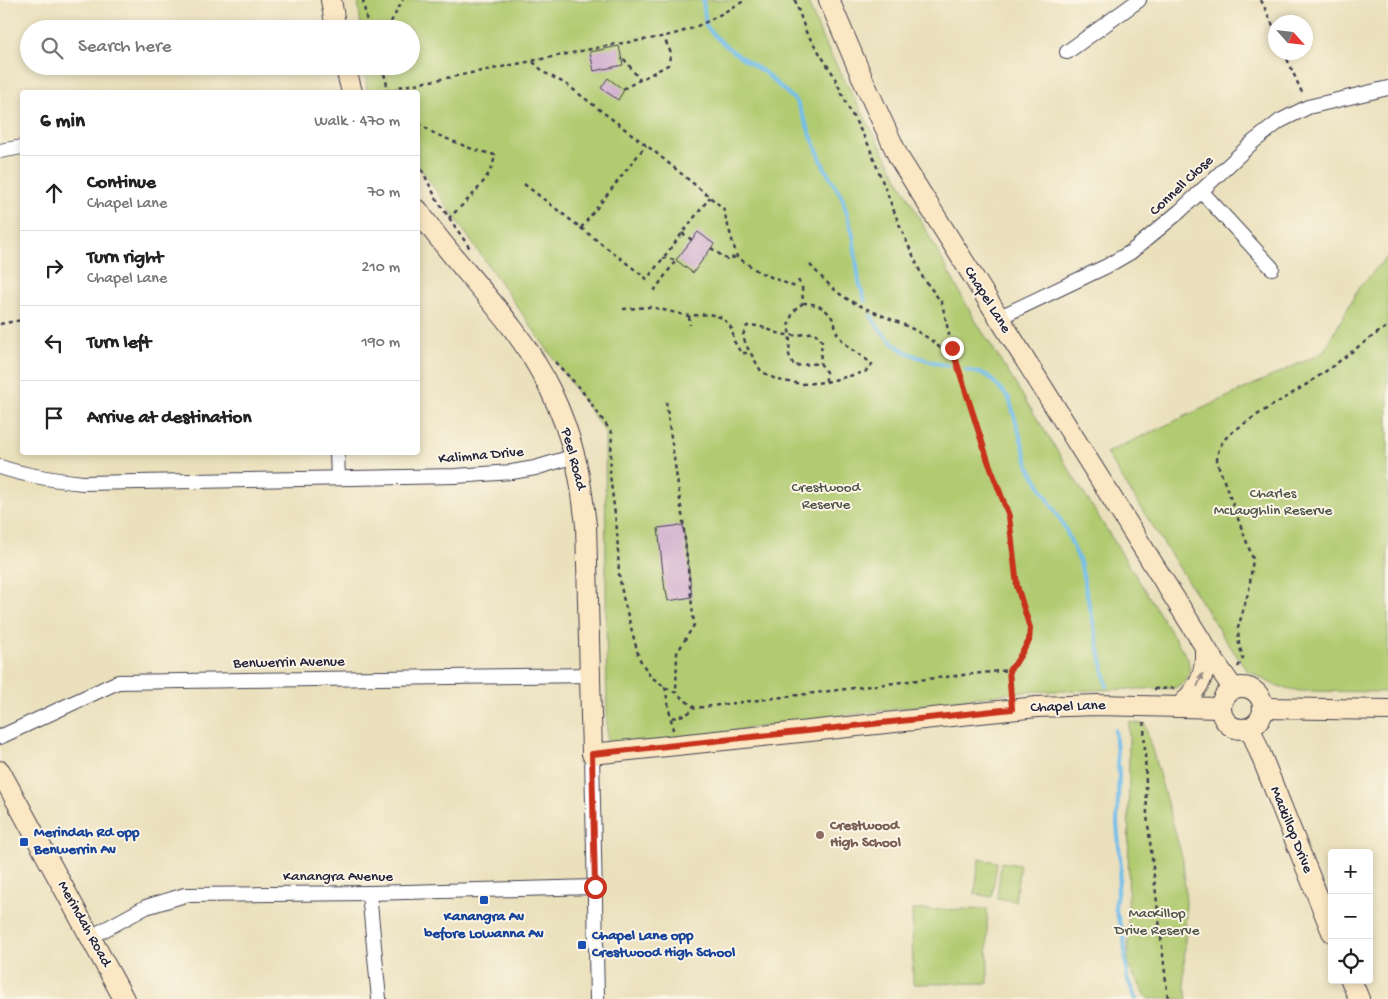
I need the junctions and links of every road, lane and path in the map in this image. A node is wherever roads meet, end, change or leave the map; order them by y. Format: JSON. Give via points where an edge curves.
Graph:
{"nodes":[{"id":1,"x":330,"y":0,"type":"edge"},
{"id":2,"x":363,"y":0,"type":"edge"},
{"id":3,"x":403,"y":0,"type":"edge"},
{"id":4,"x":746,"y":0,"type":"edge"},
{"id":5,"x":795,"y":0,"type":"edge"},
{"id":6,"x":829,"y":0,"type":"edge"},
{"id":7,"x":1139,"y":0,"type":"edge"},
{"id":8,"x":1262,"y":0,"type":"edge"},
{"id":9,"x":1269,"y":15,"type":"edge"},
{"id":10,"x":334,"y":20,"type":"edge"},
{"id":11,"x":366,"y":20,"type":"edge"},
{"id":12,"x":392,"y":20,"type":"edge"},
{"id":13,"x":664,"y":38,"type":"junction"},
{"id":14,"x":1067,"y":52,"type":"dead end"},
{"id":15,"x":624,"y":59,"type":"dead end"},
{"id":16,"x":1287,"y":60,"type":"edge"},
{"id":17,"x":533,"y":62,"type":"junction"},
{"id":18,"x":347,"y":75,"type":"edge"},
{"id":19,"x":385,"y":75,"type":"edge"},
{"id":20,"x":640,"y":80,"type":"junction"},
{"id":21,"x":1388,"y":88,"type":"edge"},
{"id":22,"x":623,"y":89,"type":"dead end"},
{"id":23,"x":351,"y":90,"type":"edge"},
{"id":24,"x":390,"y":90,"type":"edge"},
{"id":25,"x":394,"y":90,"type":"edge"},
{"id":26,"x":1308,"y":107,"type":"junction"},
{"id":27,"x":420,"y":124,"type":"edge"},
{"id":28,"x":646,"y":145,"type":"junction"},
{"id":29,"x":20,"y":147,"type":"edge"},
{"id":30,"x":0,"y":151,"type":"edge"},
{"id":31,"x":420,"y":166,"type":"edge"},
{"id":32,"x":524,"y":184,"type":"dead end"},
{"id":33,"x":1201,"y":191,"type":"junction"},
{"id":34,"x":710,"y":196,"type":"junction"},
{"id":35,"x":420,"y":213,"type":"edge"},
{"id":36,"x":448,"y":218,"type":"junction"},
{"id":37,"x":581,"y":228,"type":"junction"},
{"id":38,"x":682,"y":233,"type":"junction"},
{"id":39,"x":692,"y":240,"type":"dead end"},
{"id":40,"x":711,"y":248,"type":"dead end"},
{"id":41,"x":475,"y":255,"type":"dead end"},
{"id":42,"x":736,"y":257,"type":"junction"},
{"id":43,"x":663,"y":258,"type":"junction"},
{"id":44,"x":810,"y":264,"type":"dead end"},
{"id":45,"x":1272,"y":268,"type":"dead end"},
{"id":46,"x":798,"y":280,"type":"dead end"},
{"id":47,"x":795,"y":287,"type":"dead end"},
{"id":48,"x":654,"y":292,"type":"dead end"},
{"id":49,"x":803,"y":303,"type":"junction"},
{"id":50,"x":623,"y":309,"type":"dead end"},
{"id":51,"x":689,"y":316,"type":"junction"},
{"id":52,"x":998,"y":318,"type":"junction"},
{"id":53,"x":20,"y":320,"type":"edge"},
{"id":54,"x":0,"y":324,"type":"edge"},
{"id":55,"x":690,"y":325,"type":"dead end"},
{"id":56,"x":1388,"y":326,"type":"edge"},
{"id":57,"x":790,"y":336,"type":"junction"},
{"id":58,"x":952,"y":348,"type":"junction"},
{"id":59,"x":751,"y":353,"type":"junction"},
{"id":60,"x":552,"y":360,"type":"dead end"},
{"id":61,"x":820,"y":363,"type":"junction"},
{"id":62,"x":826,"y":382,"type":"junction"},
{"id":63,"x":666,"y":402,"type":"dead end"},
{"id":64,"x":337,"y":455,"type":"edge"},
{"id":65,"x":575,"y":456,"type":"junction"},
{"id":66,"x":0,"y":467,"type":"edge"},
{"id":67,"x":338,"y":478,"type":"junction"},
{"id":68,"x":1205,"y":648,"type":"junction"},
{"id":69,"x":1009,"y":670,"type":"junction"},
{"id":70,"x":591,"y":675,"type":"junction"},
{"id":71,"x":1230,"y":683,"type":"junction"},
{"id":72,"x":665,"y":687,"type":"junction"},
{"id":73,"x":676,"y":693,"type":"junction"},
{"id":74,"x":1181,"y":706,"type":"junction"},
{"id":75,"x":695,"y":708,"type":"junction"},
{"id":76,"x":1221,"y":708,"type":"junction"},
{"id":77,"x":1264,"y":708,"type":"junction"},
{"id":78,"x":1012,"y":709,"type":"junction"},
{"id":79,"x":1388,"y":710,"type":"edge"},
{"id":80,"x":672,"y":718,"type":"junction"},
{"id":81,"x":1144,"y":721,"type":"dead end"},
{"id":82,"x":1250,"y":728,"type":"junction"},
{"id":83,"x":676,"y":736,"type":"dead end"},
{"id":84,"x":0,"y":737,"type":"edge"},
{"id":85,"x":592,"y":754,"type":"junction"},
{"id":86,"x":0,"y":771,"type":"edge"},
{"id":87,"x":595,"y":887,"type":"junction"},
{"id":88,"x":369,"y":893,"type":"junction"},
{"id":89,"x":1328,"y":922,"type":"edge"},
{"id":90,"x":91,"y":937,"type":"junction"},
{"id":91,"x":1353,"y":984,"type":"edge"},
{"id":92,"x":124,"y":999,"type":"edge"},
{"id":93,"x":379,"y":999,"type":"edge"},
{"id":94,"x":597,"y":999,"type":"edge"},
{"id":95,"x":1168,"y":999,"type":"edge"},
{"id":96,"x":1359,"y":999,"type":"edge"}],
"edges":[{"from":1,"to":10,"type":"street"},
{"from":2,"to":11,"type":"path"},
{"from":3,"to":12,"type":"path"},
{"from":4,"to":13,"type":"path","via":[[698,26]]},
{"from":5,"to":58,"type":"path","via":[[806,32],[833,74],[868,144],[922,278],[942,303]]},
{"from":6,"to":52,"type":"street","name":"Chapel Lane","via":[[900,158]]},
{"from":7,"to":14,"type":"street"},
{"from":8,"to":9,"type":"path"},
{"from":13,"to":17,"type":"path","via":[[634,40]]},
{"from":13,"to":20,"type":"path","via":[[671,53],[668,65]]},
{"from":15,"to":20,"type":"path"},
{"from":16,"to":26,"type":"path"},
{"from":17,"to":25,"type":"path"},
{"from":17,"to":28,"type":"path"},
{"from":18,"to":23,"type":"street"},
{"from":19,"to":24,"type":"path"},
{"from":20,"to":22,"type":"path"},
{"from":21,"to":26,"type":"street","name":"Connell Close"},
{"from":26,"to":33,"type":"street","name":"Connell Close","via":[[1280,120]]},
{"from":27,"to":36,"type":"path","via":[[435,134],[495,155],[483,181]]},
{"from":28,"to":34,"type":"path"},
{"from":28,"to":37,"type":"path"},
{"from":29,"to":30,"type":"street"},
{"from":31,"to":36,"type":"path"},
{"from":32,"to":37,"type":"path"},
{"from":33,"to":45,"type":"street"},
{"from":33,"to":52,"type":"street","name":"Connell Close","via":[[1131,252]]},
{"from":34,"to":38,"type":"path"},
{"from":34,"to":42,"type":"path","via":[[723,208]]},
{"from":35,"to":65,"type":"street","name":"Peel Road","via":[[535,360],[554,399]]},
{"from":36,"to":41,"type":"path"},
{"from":37,"to":43,"type":"path","via":[[647,279]]},
{"from":38,"to":39,"type":"path"},
{"from":38,"to":43,"type":"path"},
{"from":40,"to":42,"type":"path","via":[[726,258]]},
{"from":42,"to":47,"type":"path","via":[[759,272]]},
{"from":43,"to":48,"type":"path","via":[[676,260]]},
{"from":44,"to":58,"type":"path","via":[[850,301],[917,331],[940,348]]},
{"from":46,"to":49,"type":"path"},
{"from":49,"to":57,"type":"path","via":[[793,312],[788,326]]},
{"from":49,"to":62,"type":"path","via":[[813,303],[824,309],[834,321],[837,333],[872,364],[865,372]]},
{"from":50,"to":51,"type":"path","via":[[651,307]]},
{"from":51,"to":55,"type":"path"},
{"from":51,"to":59,"type":"path","via":[[709,314],[723,318],[732,329],[740,353]]},
{"from":52,"to":68,"type":"street","name":"Chapel Lane"},
{"from":53,"to":54,"type":"path"},
{"from":56,"to":71,"type":"path","via":[[1317,378],[1239,427],[1219,448],[1218,462],[1253,559],[1249,590],[1238,628],[1243,658]]},
{"from":57,"to":59,"type":"path","via":[[757,324],[747,326],[743,334]]},
{"from":57,"to":61,"type":"path","via":[[789,355],[794,366]]},
{"from":57,"to":61,"type":"path","via":[[814,332],[822,341]]},
{"from":58,"to":69,"type":"path","via":[[1009,516],[1017,586],[1030,628],[1029,641]]},
{"from":59,"to":62,"type":"path","via":[[761,371],[778,380],[802,384]]},
{"from":60,"to":72,"type":"path","via":[[580,388],[612,432],[610,475],[623,597],[639,658],[650,676]]},
{"from":61,"to":62,"type":"path","via":[[826,372]]},
{"from":63,"to":73,"type":"path","via":[[694,626],[677,653]]},
{"from":64,"to":67,"type":"street"},
{"from":65,"to":67,"type":"street","name":"Kalimna Drive","via":[[535,468],[486,474]]},
{"from":65,"to":70,"type":"street","name":"Peel Road","via":[[586,525]]},
{"from":66,"to":67,"type":"street","name":"Kalimna Drive","via":[[49,479],[83,482]]},
{"from":68,"to":71,"type":"street","name":"Chapel Lane"},
{"from":74,"to":68,"type":"street","one_way":true,"via":[[1204,674]]},
{"from":69,"to":75,"type":"path"},
{"from":69,"to":78,"type":"path"},
{"from":70,"to":84,"type":"street","name":"Benwerrin Avenue","via":[[118,682]]},
{"from":70,"to":85,"type":"street","name":"Peel Road"},
{"from":71,"to":76,"type":"street"},
{"from":71,"to":77,"type":"street","via":[[1254,690]]},
{"from":72,"to":73,"type":"path"},
{"from":72,"to":80,"type":"path"},
{"from":73,"to":75,"type":"path"},
{"from":74,"to":76,"type":"street","name":"Chapel Lane"},
{"from":74,"to":78,"type":"street","name":"Chapel Lane"},
{"from":75,"to":80,"type":"path"},
{"from":76,"to":82,"type":"street","via":[[1230,724],[1241,729]]},
{"from":77,"to":79,"type":"street"},
{"from":77,"to":82,"type":"street","via":[[1257,724]]},
{"from":78,"to":85,"type":"street","name":"Chapel Lane"},
{"from":80,"to":83,"type":"path"},
{"from":81,"to":95,"type":"path","via":[[1148,815]]},
{"from":82,"to":89,"type":"street","name":"Mackillop Drive"},
{"from":85,"to":87,"type":"street"},
{"from":86,"to":90,"type":"street","name":"Merindah Road"},
{"from":87,"to":88,"type":"street","name":"Kanangra Avenue"},
{"from":87,"to":94,"type":"street"},
{"from":88,"to":90,"type":"street","name":"Kanangra Avenue","via":[[185,895],[146,908]]},
{"from":88,"to":93,"type":"street"},
{"from":90,"to":92,"type":"street","name":"Merindah Road"},
{"from":91,"to":96,"type":"street"}]}
